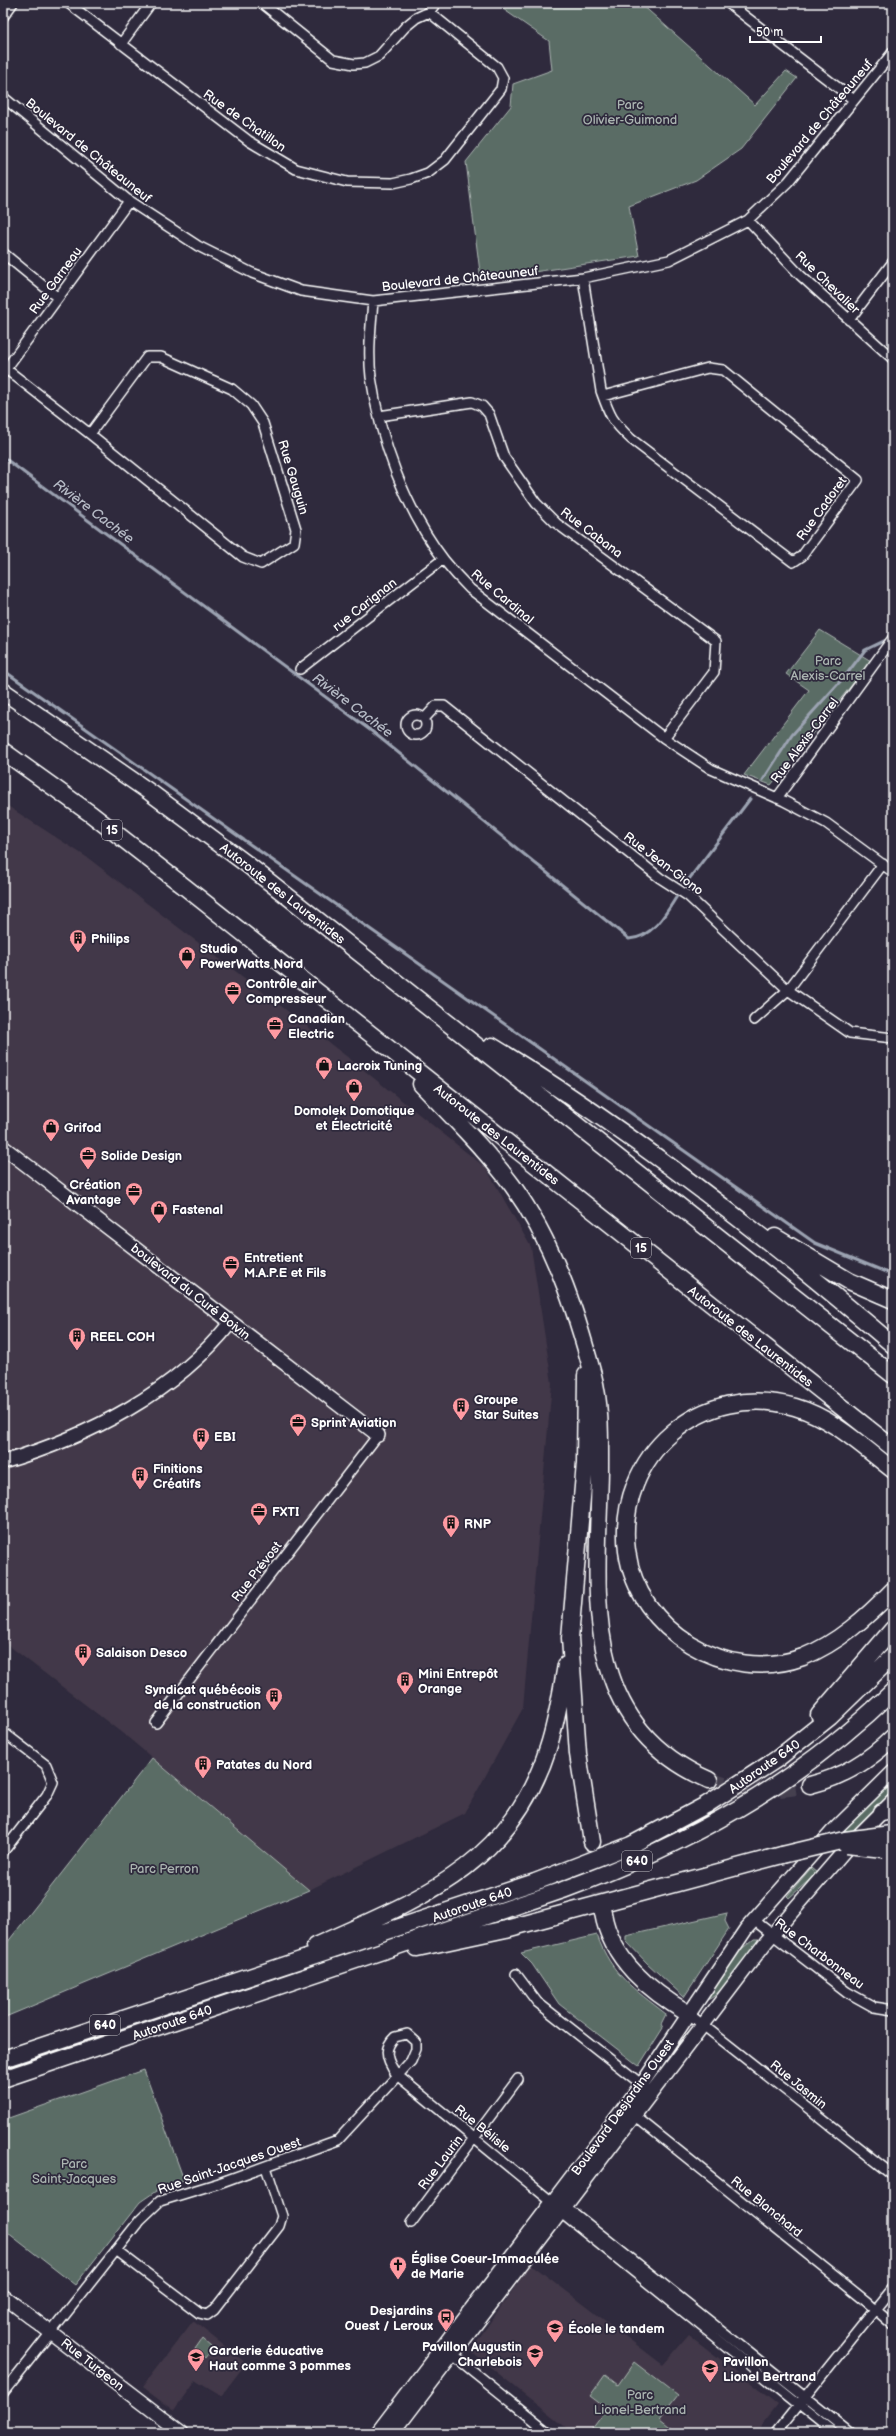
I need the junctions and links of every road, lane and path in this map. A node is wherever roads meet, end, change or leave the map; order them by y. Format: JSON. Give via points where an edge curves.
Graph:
{"nodes":[{"id":1,"x":13,"y":3,"type":"edge"},
{"id":2,"x":68,"y":3,"type":"edge"},
{"id":3,"x":151,"y":3,"type":"edge"},
{"id":4,"x":262,"y":3,"type":"edge"},
{"id":5,"x":436,"y":3,"type":"edge"},
{"id":6,"x":728,"y":3,"type":"edge"},
{"id":7,"x":429,"y":12,"type":"junction"},
{"id":8,"x":3,"y":17,"type":"edge"},
{"id":9,"x":121,"y":44,"type":"junction"},
{"id":10,"x":893,"y":52,"type":"edge"},
{"id":11,"x":3,"y":97,"type":"edge"},
{"id":12,"x":854,"y":100,"type":"junction"},
{"id":13,"x":129,"y":201,"type":"junction"},
{"id":14,"x":748,"y":220,"type":"junction"},
{"id":15,"x":3,"y":253,"type":"edge"},
{"id":16,"x":893,"y":262,"type":"edge"},
{"id":17,"x":583,"y":278,"type":"junction"},
{"id":18,"x":58,"y":298,"type":"junction"},
{"id":19,"x":373,"y":301,"type":"junction"},
{"id":20,"x":849,"y":320,"type":"junction"},
{"id":21,"x":893,"y":359,"type":"edge"},
{"id":22,"x":4,"y":371,"type":"edge"},
{"id":23,"x":603,"y":396,"type":"junction"},
{"id":24,"x":379,"y":416,"type":"junction"},
{"id":25,"x":90,"y":434,"type":"junction"},
{"id":26,"x":443,"y":559,"type":"junction"},
{"id":27,"x":893,"y":638,"type":"edge"},
{"id":28,"x":300,"y":669,"type":"dead end"},
{"id":29,"x":3,"y":691,"type":"edge"},
{"id":30,"x":424,"y":719,"type":"dead end"},
{"id":31,"x":664,"y":738,"type":"junction"},
{"id":32,"x":3,"y":751,"type":"edge"},
{"id":33,"x":777,"y":798,"type":"junction"},
{"id":34,"x":883,"y":864,"type":"junction"},
{"id":35,"x":893,"y":872,"type":"edge"},
{"id":36,"x":788,"y":990,"type":"junction"},
{"id":37,"x":430,"y":1008,"type":"junction"},
{"id":38,"x":754,"y":1020,"type":"dead end"},
{"id":39,"x":893,"y":1038,"type":"edge"},
{"id":40,"x":389,"y":1049,"type":"junction"},
{"id":41,"x":3,"y":1147,"type":"edge"},
{"id":42,"x":728,"y":1211,"type":"junction"},
{"id":43,"x":893,"y":1300,"type":"edge"},
{"id":44,"x":231,"y":1322,"type":"junction"},
{"id":45,"x":893,"y":1345,"type":"edge"},
{"id":46,"x":585,"y":1348,"type":"junction"},
{"id":47,"x":893,"y":1375,"type":"edge"},
{"id":48,"x":378,"y":1435,"type":"joint"},
{"id":49,"x":893,"y":1448,"type":"edge"},
{"id":50,"x":3,"y":1462,"type":"edge"},
{"id":51,"x":893,"y":1470,"type":"edge"},
{"id":52,"x":893,"y":1590,"type":"edge"},
{"id":53,"x":893,"y":1629,"type":"edge"},
{"id":54,"x":570,"y":1638,"type":"junction"},
{"id":55,"x":893,"y":1656,"type":"edge"},
{"id":56,"x":893,"y":1691,"type":"edge"},
{"id":57,"x":156,"y":1722,"type":"dead end"},
{"id":58,"x":3,"y":1732,"type":"edge"},
{"id":59,"x":893,"y":1737,"type":"edge"},
{"id":60,"x":790,"y":1749,"type":"junction"},
{"id":61,"x":893,"y":1772,"type":"edge"},
{"id":62,"x":709,"y":1780,"type":"tunnel mouth"},
{"id":63,"x":810,"y":1785,"type":"tunnel mouth"},
{"id":64,"x":889,"y":1808,"type":"edge"},
{"id":65,"x":592,"y":1842,"type":"tunnel mouth"},
{"id":66,"x":890,"y":1842,"type":"edge"},
{"id":67,"x":3,"y":1852,"type":"edge"},
{"id":68,"x":603,"y":1913,"type":"tunnel mouth"},
{"id":69,"x":755,"y":1921,"type":"junction"},
{"id":70,"x":773,"y":1934,"type":"junction"},
{"id":71,"x":345,"y":1964,"type":"junction"},
{"id":72,"x":256,"y":1974,"type":"junction"},
{"id":73,"x":516,"y":1974,"type":"dead end"},
{"id":74,"x":893,"y":2010,"type":"edge"},
{"id":75,"x":689,"y":2014,"type":"junction"},
{"id":76,"x":703,"y":2024,"type":"junction"},
{"id":77,"x":3,"y":2059,"type":"edge"},
{"id":78,"x":397,"y":2075,"type":"joint"},
{"id":79,"x":3,"y":2079,"type":"edge"},
{"id":80,"x":518,"y":2079,"type":"dead end"},
{"id":81,"x":647,"y":2088,"type":"junction"},
{"id":82,"x":629,"y":2112,"type":"junction"},
{"id":83,"x":474,"y":2138,"type":"junction"},
{"id":84,"x":266,"y":2167,"type":"junction"},
{"id":85,"x":893,"y":2175,"type":"edge"},
{"id":86,"x":559,"y":2207,"type":"junction"},
{"id":87,"x":411,"y":2223,"type":"dead end"},
{"id":88,"x":116,"y":2250,"type":"junction"},
{"id":89,"x":893,"y":2287,"type":"edge"},
{"id":90,"x":3,"y":2296,"type":"edge"},
{"id":91,"x":876,"y":2309,"type":"junction"},
{"id":92,"x":708,"y":2319,"type":"junction"},
{"id":93,"x":893,"y":2325,"type":"edge"},
{"id":94,"x":702,"y":2327,"type":"junction"},
{"id":95,"x":52,"y":2333,"type":"junction"},
{"id":96,"x":448,"y":2350,"type":"junction"},
{"id":97,"x":3,"y":2393,"type":"edge"},
{"id":98,"x":801,"y":2401,"type":"junction"},
{"id":99,"x":182,"y":2433,"type":"edge"},
{"id":100,"x":377,"y":2433,"type":"edge"},
{"id":101,"x":393,"y":2433,"type":"edge"},
{"id":102,"x":550,"y":2433,"type":"edge"},
{"id":103,"x":776,"y":2433,"type":"edge"},
{"id":104,"x":834,"y":2433,"type":"edge"},
{"id":105,"x":850,"y":2433,"type":"edge"}],
"edges":[{"from":1,"to":8,"type":"street"},
{"from":2,"to":9,"type":"street","name":"Rue de Chatillon"},
{"from":3,"to":9,"type":"street"},
{"from":4,"to":7,"type":"street","via":[[333,60],[354,64],[379,56],[405,27]]},
{"from":5,"to":7,"type":"street"},
{"from":6,"to":12,"type":"street"},
{"from":7,"to":9,"type":"street","name":"Rue de Chatillon","via":[[497,66],[503,78],[501,89],[445,160],[428,173],[393,183],[348,182],[296,169],[249,141]]},
{"from":10,"to":12,"type":"street","name":"Boulevard de Châteauneuf"},
{"from":11,"to":13,"type":"street","name":"Boulevard de Châteauneuf"},
{"from":12,"to":14,"type":"street","name":"Boulevard de Châteauneuf","via":[[788,182]]},
{"from":13,"to":18,"type":"street","name":"Rue Garneau"},
{"from":13,"to":19,"type":"street","name":"Boulevard de Châteauneuf","via":[[198,246],[252,273],[301,291]]},
{"from":14,"to":17,"type":"street","name":"Boulevard de Châteauneuf","via":[[669,260]]},
{"from":14,"to":20,"type":"street","name":"Rue Chevalier","via":[[800,275]]},
{"from":15,"to":18,"type":"street"},
{"from":16,"to":20,"type":"street"},
{"from":17,"to":19,"type":"street","name":"Boulevard de Châteauneuf"},
{"from":17,"to":23,"type":"street","name":"Rue Cadoret"},
{"from":18,"to":22,"type":"street","name":"Rue Garneau"},
{"from":19,"to":24,"type":"street","name":"Rue Cardinal","via":[[371,376]]},
{"from":20,"to":21,"type":"street","name":"Rue Chevalier"},
{"from":22,"to":25,"type":"street","name":"Rue Gauguin"},
{"from":23,"to":23,"type":"street","name":"Rue Cadoret","via":[[611,420],[630,439],[793,562],[802,556],[858,480],[723,370],[708,368]]},
{"from":24,"to":26,"type":"street","name":"Rue Cardinal","via":[[393,462],[416,515]]},
{"from":24,"to":31,"type":"street","name":"Rue Cabana","via":[[472,402],[482,406],[489,414],[504,457],[536,503],[556,523],[716,641],[714,672]]},
{"from":25,"to":25,"type":"street","name":"Rue Gauguin","via":[[243,557],[261,564],[294,543],[296,529],[263,423],[251,405],[232,389],[161,357],[147,357]]},
{"from":26,"to":28,"type":"street","name":"rue Carignan"},
{"from":26,"to":31,"type":"street","name":"Rue Cardinal","via":[[476,594]]},
{"from":27,"to":33,"type":"street","name":"Rue Alexis-Carrel"},
{"from":29,"to":37,"type":"highway","name":"Autoroute des Laurentides","via":[[185,818]]},
{"from":30,"to":36,"type":"street","name":"Rue Jean-Giono","via":[[436,706],[444,706],[660,878],[688,896]]},
{"from":31,"to":33,"type":"street","name":"Rue Cardinal","via":[[711,769]]},
{"from":32,"to":40,"type":"highway","name":"Autoroute des Laurentides","number":"15","via":[[143,854]]},
{"from":33,"to":34,"type":"street","name":"Rue Cardinal","via":[[826,823]]},
{"from":34,"to":35,"type":"street","name":"Rue Cardinal"},
{"from":34,"to":36,"type":"street"},
{"from":36,"to":38,"type":"street"},
{"from":36,"to":39,"type":"street","name":"Rue Jean-Giono","via":[[850,1033]]},
{"from":37,"to":42,"type":"highway","via":[[550,1081]]},
{"from":37,"to":47,"type":"highway","name":"Autoroute des Laurentides"},
{"from":40,"to":46,"type":"highway","via":[[491,1159],[521,1198],[561,1275],[573,1304]]},
{"from":40,"to":49,"type":"highway","name":"Autoroute des Laurentides","number":"15"},
{"from":41,"to":44,"type":"street","name":"boulevard du Curé Boivin"},
{"from":42,"to":43,"type":"highway","via":[[834,1272]]},
{"from":42,"to":45,"type":"highway"},
{"from":44,"to":48,"type":"street","name":"boulevard du Curé Boivin"},
{"from":44,"to":50,"type":"street","via":[[199,1357],[142,1400],[80,1434],[48,1448]]},
{"from":46,"to":54,"type":"highway","via":[[586,1434]]},
{"from":46,"to":62,"type":"highway","via":[[600,1414],[600,1614],[610,1675],[626,1712],[650,1742],[674,1762]]},
{"from":48,"to":57,"type":"street","name":"Rue Prévost"},
{"from":51,"to":52,"type":"highway","via":[[834,1425],[806,1410],[766,1402],[726,1405],[696,1416],[678,1427],[654,1452],[634,1488],[628,1508],[626,1529],[627,1550],[632,1570],[640,1590],[652,1609],[665,1625],[689,1645],[724,1660],[754,1665],[770,1664],[810,1654],[846,1632]]},
{"from":53,"to":60,"type":"highway"},
{"from":54,"to":65,"type":"highway","via":[[578,1754]]},
{"from":54,"to":72,"type":"highway","via":[[555,1724],[546,1754],[528,1796],[493,1843],[462,1871],[412,1902]]},
{"from":55,"to":60,"type":"highway","name":"Autoroute 640","number":"640","via":[[834,1713]]},
{"from":56,"to":71,"type":"highway","name":"Autoroute 640","number":"640","via":[[840,1738],[792,1774],[746,1805],[675,1844],[563,1890]]},
{"from":58,"to":67,"type":"street","via":[[46,1765],[53,1782],[47,1795]]},
{"from":59,"to":63,"type":"highway","via":[[871,1757],[848,1772]]},
{"from":60,"to":72,"type":"highway","name":"Autoroute 640","number":"640","via":[[695,1811],[653,1834],[587,1864]]},
{"from":61,"to":69,"type":"street","name":"Boulevard Desjardins Ouest","via":[[831,1833]]},
{"from":64,"to":70,"type":"street","name":"Boulevard Desjardins Ouest","via":[[847,1848]]},
{"from":66,"to":71,"type":"highway","bridge":true,"via":[[828,1844],[506,1929]]},
{"from":68,"to":75,"type":"highway","via":[[611,1942],[625,1963]]},
{"from":69,"to":70,"type":"street","name":"Rue Charbonneau"},
{"from":69,"to":75,"type":"street","name":"Boulevard Desjardins Ouest","via":[[738,1940]]},
{"from":70,"to":74,"type":"street","name":"Rue Charbonneau","via":[[847,1992],[874,2007]]},
{"from":70,"to":76,"type":"street","name":"Boulevard Desjardins Ouest"},
{"from":71,"to":79,"type":"highway","name":"Autoroute 640","number":"640"},
{"from":72,"to":77,"type":"highway","name":"Autoroute 640","number":"640"},
{"from":73,"to":81,"type":"street","via":[[537,2002]]},
{"from":75,"to":76,"type":"street","name":"Rue Jasmin"},
{"from":75,"to":81,"type":"street","name":"Boulevard Desjardins Ouest"},
{"from":76,"to":81,"type":"street","name":"Boulevard Desjardins Ouest"},
{"from":76,"to":85,"type":"street","name":"Rue Jasmin"},
{"from":78,"to":83,"type":"street","name":"Rue Bélisle"},
{"from":78,"to":84,"type":"street","name":"Rue Saint-Jacques Ouest","via":[[338,2140]]},
{"from":80,"to":83,"type":"street","name":"Rue Laurin"},
{"from":81,"to":82,"type":"street","name":"Boulevard Desjardins Ouest"},
{"from":82,"to":86,"type":"street","name":"Boulevard Desjardins Ouest"},
{"from":82,"to":91,"type":"street","name":"Rue Blanchard"},
{"from":83,"to":86,"type":"street","name":"Rue Bélisle"},
{"from":83,"to":87,"type":"street","name":"Rue Laurin"},
{"from":84,"to":88,"type":"street","name":"Rue Saint-Jacques Ouest","via":[[160,2201],[140,2220]]},
{"from":84,"to":88,"type":"street","via":[[282,2216],[279,2226],[214,2310],[207,2315],[199,2313]]},
{"from":86,"to":92,"type":"street","name":"Rue Bélisle","via":[[575,2214]]},
{"from":86,"to":94,"type":"street","name":"Rue Bélisle"},
{"from":86,"to":96,"type":"street","name":"Boulevard Desjardins Ouest"},
{"from":88,"to":95,"type":"street","name":"Rue Saint-Jacques Ouest"},
{"from":89,"to":91,"type":"street"},
{"from":90,"to":95,"type":"street","name":"Rue Turgeon"},
{"from":91,"to":93,"type":"street","name":"Rue Blanchard"},
{"from":91,"to":98,"type":"street"},
{"from":92,"to":94,"type":"street"},
{"from":92,"to":98,"type":"street","name":"Rue Bélisle"},
{"from":94,"to":98,"type":"street","name":"Rue Bélisle"},
{"from":95,"to":97,"type":"street","name":"Rue Saint-Jacques Ouest"},
{"from":95,"to":99,"type":"street","name":"Rue Turgeon"},
{"from":96,"to":100,"type":"street","name":"Boulevard Desjardins Ouest"},
{"from":96,"to":101,"type":"street","name":"Boulevard Desjardins Ouest"},
{"from":96,"to":102,"type":"street"},
{"from":98,"to":103,"type":"street"},
{"from":98,"to":104,"type":"street","name":"Rue Bélisle"},
{"from":98,"to":105,"type":"street","name":"Rue Bélisle"}]}
